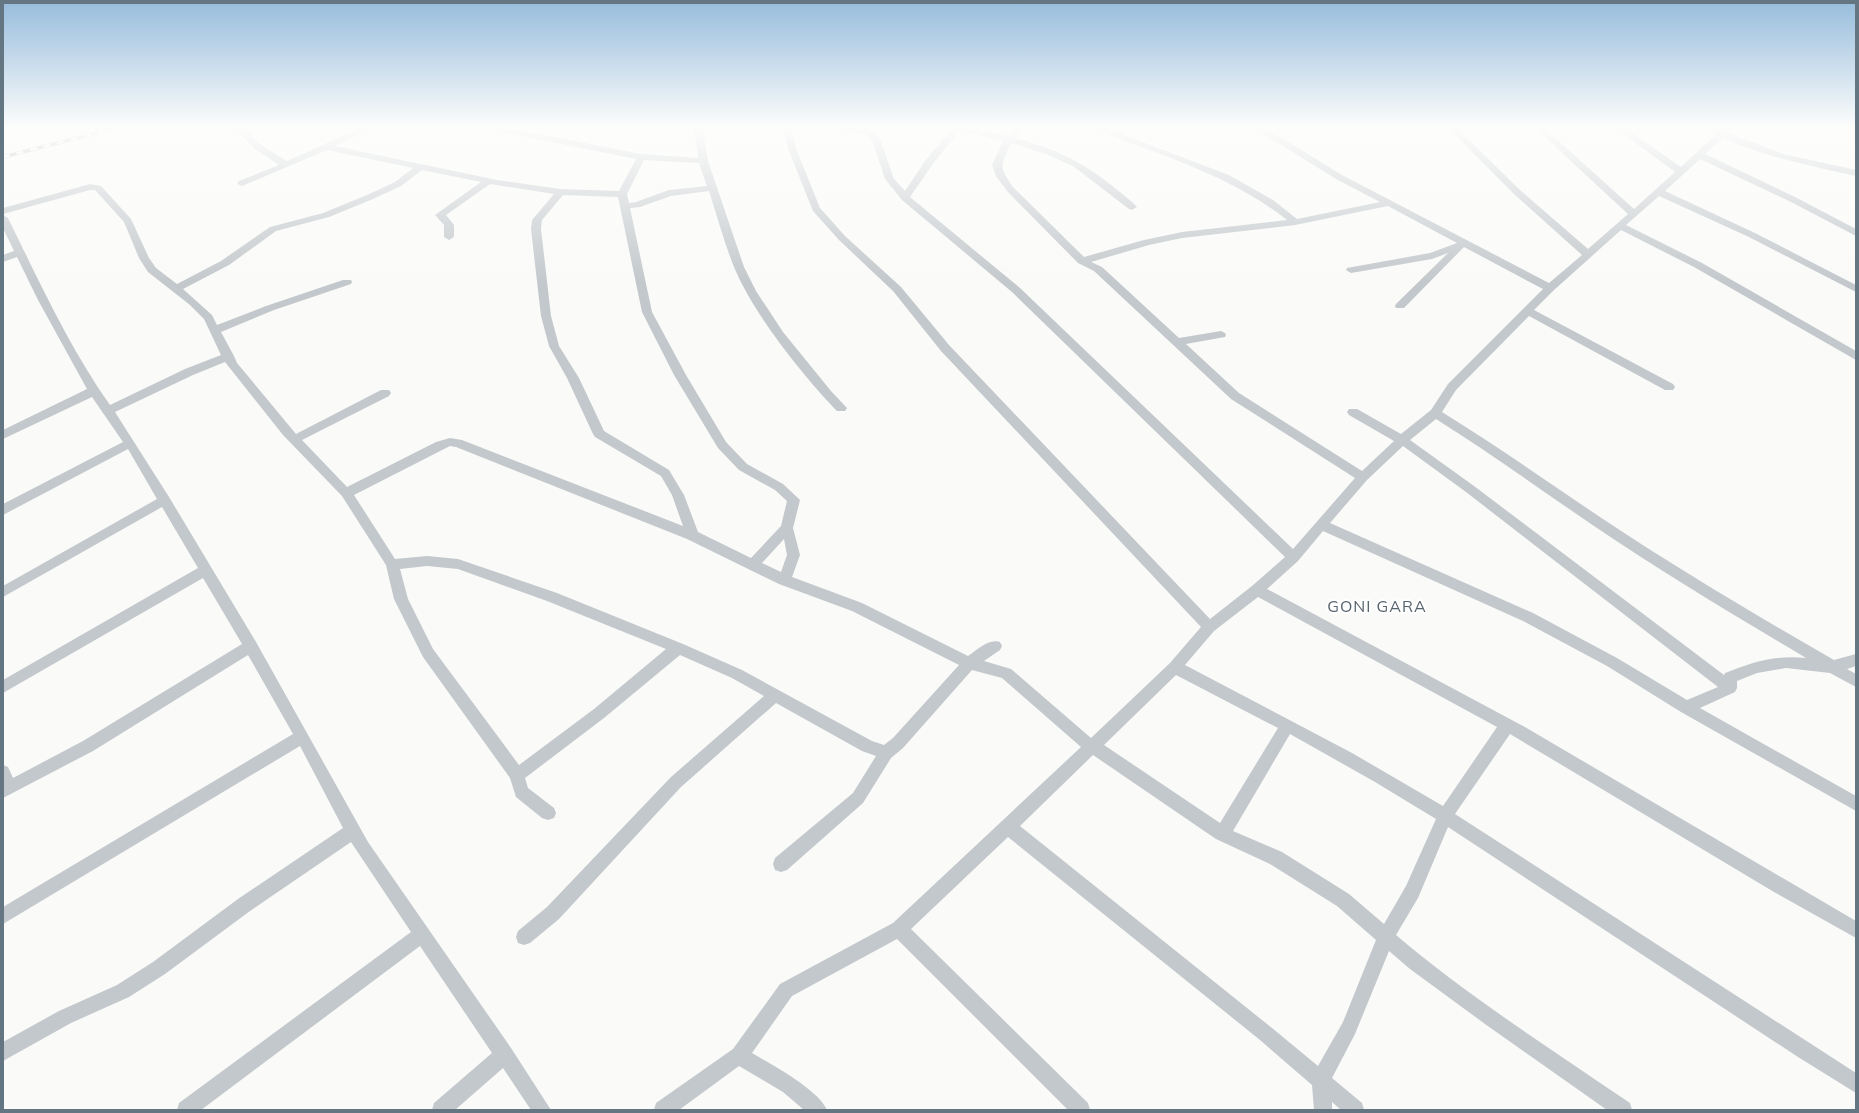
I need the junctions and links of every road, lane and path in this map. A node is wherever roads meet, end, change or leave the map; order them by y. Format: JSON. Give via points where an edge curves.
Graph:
{"nodes":[{"id":1,"x":252,"y":179,"type":"edge"},
{"id":2,"x":405,"y":179,"type":"edge"},
{"id":3,"x":480,"y":179,"type":"edge"},
{"id":4,"x":630,"y":179,"type":"edge"},
{"id":5,"x":709,"y":179,"type":"edge"},
{"id":6,"x":804,"y":179,"type":"edge"},
{"id":7,"x":890,"y":179,"type":"edge"},
{"id":8,"x":918,"y":179,"type":"edge"},
{"id":9,"x":1003,"y":179,"type":"edge"},
{"id":10,"x":1097,"y":179,"type":"edge"},
{"id":11,"x":1229,"y":179,"type":"edge"},
{"id":12,"x":1343,"y":179,"type":"edge"},
{"id":13,"x":1504,"y":179,"type":"edge"},
{"id":14,"x":1595,"y":179,"type":"edge"},
{"id":15,"x":1673,"y":179,"type":"edge"},
{"id":16,"x":1750,"y":179,"type":"edge"},
{"id":17,"x":489,"y":181,"type":"junction"},
{"id":18,"x":242,"y":183,"type":"dead end"},
{"id":19,"x":712,"y":188,"type":"junction"},
{"id":20,"x":560,"y":192,"type":"junction"},
{"id":21,"x":1658,"y":192,"type":"junction"},
{"id":22,"x":622,"y":194,"type":"junction"},
{"id":23,"x":905,"y":198,"type":"junction"},
{"id":24,"x":1391,"y":203,"type":"junction"},
{"id":25,"x":624,"y":206,"type":"junction"},
{"id":26,"x":1132,"y":207,"type":"dead end"},
{"id":27,"x":3,"y":211,"type":"edge"},
{"id":28,"x":1633,"y":213,"type":"junction"},
{"id":29,"x":3,"y":218,"type":"edge"},
{"id":30,"x":1295,"y":222,"type":"junction"},
{"id":31,"x":1620,"y":226,"type":"junction"},
{"id":32,"x":1856,"y":233,"type":"edge"},
{"id":33,"x":449,"y":237,"type":"dead end"},
{"id":34,"x":1465,"y":243,"type":"junction"},
{"id":35,"x":19,"y":252,"type":"junction"},
{"id":36,"x":1588,"y":256,"type":"junction"},
{"id":37,"x":3,"y":259,"type":"edge"},
{"id":38,"x":1082,"y":261,"type":"junction"},
{"id":39,"x":1351,"y":270,"type":"dead end"},
{"id":40,"x":347,"y":282,"type":"dead end"},
{"id":41,"x":1550,"y":288,"type":"junction"},
{"id":42,"x":176,"y":289,"type":"junction"},
{"id":43,"x":1856,"y":289,"type":"edge"},
{"id":44,"x":1400,"y":306,"type":"dead end"},
{"id":45,"x":1528,"y":311,"type":"junction"},
{"id":46,"x":215,"y":330,"type":"junction"},
{"id":47,"x":1221,"y":334,"type":"dead end"},
{"id":48,"x":1177,"y":342,"type":"junction"},
{"id":49,"x":229,"y":356,"type":"junction"},
{"id":50,"x":1856,"y":356,"type":"edge"},
{"id":51,"x":1669,"y":387,"type":"dead end"},
{"id":52,"x":94,"y":391,"type":"junction"},
{"id":53,"x":385,"y":393,"type":"dead end"},
{"id":54,"x":841,"y":408,"type":"dead end"},
{"id":55,"x":107,"y":411,"type":"junction"},
{"id":56,"x":1353,"y":412,"type":"dead end"},
{"id":57,"x":1435,"y":413,"type":"junction"},
{"id":58,"x":3,"y":435,"type":"edge"},
{"id":59,"x":295,"y":439,"type":"junction"},
{"id":60,"x":1402,"y":440,"type":"junction"},
{"id":61,"x":130,"y":443,"type":"junction"},
{"id":62,"x":1364,"y":477,"type":"junction"},
{"id":63,"x":346,"y":493,"type":"junction"},
{"id":64,"x":165,"y":500,"type":"junction"},
{"id":65,"x":3,"y":510,"type":"edge"},
{"id":66,"x":1322,"y":525,"type":"junction"},
{"id":67,"x":787,"y":528,"type":"junction"},
{"id":68,"x":692,"y":535,"type":"junction"},
{"id":69,"x":1293,"y":557,"type":"junction"},
{"id":70,"x":392,"y":564,"type":"junction"},
{"id":71,"x":752,"y":565,"type":"junction"},
{"id":72,"x":206,"y":570,"type":"junction"},
{"id":73,"x":784,"y":580,"type":"junction"},
{"id":74,"x":1257,"y":590,"type":"junction"},
{"id":75,"x":3,"y":592,"type":"edge"},
{"id":76,"x":1209,"y":626,"type":"junction"},
{"id":77,"x":251,"y":646,"type":"junction"},
{"id":78,"x":995,"y":646,"type":"dead end"},
{"id":79,"x":678,"y":648,"type":"junction"},
{"id":80,"x":1856,"y":660,"type":"edge"},
{"id":81,"x":968,"y":663,"type":"junction"},
{"id":82,"x":1175,"y":667,"type":"junction"},
{"id":83,"x":1832,"y":667,"type":"junction"},
{"id":84,"x":1856,"y":681,"type":"edge"},
{"id":85,"x":3,"y":687,"type":"edge"},
{"id":86,"x":1730,"y":688,"type":"junction"},
{"id":87,"x":775,"y":694,"type":"junction"},
{"id":88,"x":1686,"y":707,"type":"junction"},
{"id":89,"x":1507,"y":725,"type":"junction"},
{"id":90,"x":1287,"y":726,"type":"junction"},
{"id":91,"x":302,"y":737,"type":"junction"},
{"id":92,"x":1092,"y":747,"type":"junction"},
{"id":93,"x":886,"y":753,"type":"junction"},
{"id":94,"x":3,"y":772,"type":"edge"},
{"id":95,"x":517,"y":775,"type":"junction"},
{"id":96,"x":6,"y":790,"type":"edge"},
{"id":97,"x":1856,"y":804,"type":"edge"},
{"id":98,"x":548,"y":813,"type":"dead end"},
{"id":99,"x":1445,"y":816,"type":"junction"},
{"id":100,"x":1008,"y":827,"type":"junction"},
{"id":101,"x":353,"y":831,"type":"junction"},
{"id":102,"x":1222,"y":834,"type":"junction"},
{"id":103,"x":781,"y":864,"type":"dead end"},
{"id":104,"x":3,"y":916,"type":"edge"},
{"id":105,"x":899,"y":929,"type":"junction"},
{"id":106,"x":1856,"y":930,"type":"edge"},
{"id":107,"x":421,"y":935,"type":"junction"},
{"id":108,"x":524,"y":937,"type":"dead end"},
{"id":109,"x":1386,"y":937,"type":"junction"},
{"id":110,"x":3,"y":1052,"type":"edge"},
{"id":111,"x":505,"y":1054,"type":"junction"},
{"id":112,"x":739,"y":1055,"type":"junction"},
{"id":113,"x":1321,"y":1079,"type":"junction"},
{"id":114,"x":1856,"y":1084,"type":"edge"},
{"id":115,"x":1350,"y":1109,"type":"edge"},
{"id":116,"x":186,"y":1110,"type":"edge"},
{"id":117,"x":441,"y":1110,"type":"edge"},
{"id":118,"x":542,"y":1110,"type":"edge"},
{"id":119,"x":663,"y":1110,"type":"edge"},
{"id":120,"x":818,"y":1110,"type":"edge"},
{"id":121,"x":1081,"y":1110,"type":"edge"},
{"id":122,"x":1323,"y":1110,"type":"edge"},
{"id":123,"x":1623,"y":1110,"type":"edge"}],
"edges":[{"from":1,"to":18,"type":"street"},
{"from":2,"to":42,"type":"street","via":[[370,198],[326,215],[273,228],[225,263]]},
{"from":3,"to":17,"type":"street"},
{"from":4,"to":22,"type":"street"},
{"from":5,"to":19,"type":"street"},
{"from":6,"to":76,"type":"street","via":[[816,209],[842,238],[896,289],[946,348]]},
{"from":7,"to":23,"type":"street"},
{"from":8,"to":23,"type":"street"},
{"from":9,"to":38,"type":"street"},
{"from":10,"to":26,"type":"street"},
{"from":11,"to":30,"type":"street","via":[[1270,202]]},
{"from":12,"to":24,"type":"street"},
{"from":13,"to":36,"type":"street"},
{"from":14,"to":28,"type":"street"},
{"from":15,"to":21,"type":"street"},
{"from":16,"to":32,"type":"street"},
{"from":17,"to":20,"type":"street"},
{"from":17,"to":33,"type":"street","via":[[440,215],[449,225]]},
{"from":19,"to":25,"type":"street","via":[[669,193],[637,205]]},
{"from":19,"to":54,"type":"street","via":[[739,267],[751,291],[779,334]]},
{"from":20,"to":22,"type":"street"},
{"from":20,"to":68,"type":"street","via":[[537,220],[536,229],[546,316],[554,346],[573,378],[599,434],[665,473],[685,510]]},
{"from":21,"to":28,"type":"street"},
{"from":21,"to":43,"type":"street","via":[[1752,235]]},
{"from":22,"to":25,"type":"street"},
{"from":23,"to":69,"type":"street","via":[[1016,290]]},
{"from":24,"to":30,"type":"street"},
{"from":24,"to":34,"type":"street"},
{"from":25,"to":67,"type":"street","via":[[647,312],[680,375],[722,445],[743,467],[779,487],[794,500]]},
{"from":27,"to":42,"type":"street","via":[[83,188],[98,188],[128,222],[152,270]]},
{"from":28,"to":31,"type":"street"},
{"from":29,"to":35,"type":"street"},
{"from":30,"to":38,"type":"street","via":[[1182,235],[1147,242]]},
{"from":31,"to":36,"type":"street"},
{"from":31,"to":50,"type":"street","via":[[1698,265]]},
{"from":34,"to":39,"type":"street","via":[[1432,256]]},
{"from":34,"to":41,"type":"street"},
{"from":34,"to":44,"type":"street"},
{"from":35,"to":37,"type":"street"},
{"from":35,"to":52,"type":"street"},
{"from":36,"to":41,"type":"street"},
{"from":38,"to":48,"type":"street","via":[[1098,268]]},
{"from":40,"to":46,"type":"street"},
{"from":41,"to":45,"type":"street"},
{"from":42,"to":46,"type":"street","via":[[194,302],[208,317]]},
{"from":45,"to":51,"type":"street"},
{"from":45,"to":57,"type":"street","via":[[1452,387]]},
{"from":46,"to":49,"type":"street"},
{"from":47,"to":48,"type":"street"},
{"from":48,"to":62,"type":"street","via":[[1235,396]]},
{"from":49,"to":55,"type":"street"},
{"from":49,"to":59,"type":"street","via":[[232,365]]},
{"from":52,"to":55,"type":"street"},
{"from":52,"to":58,"type":"street"},
{"from":53,"to":59,"type":"street"},
{"from":55,"to":61,"type":"street"},
{"from":56,"to":60,"type":"street"},
{"from":57,"to":60,"type":"street"},
{"from":57,"to":83,"type":"street","via":[[1690,582]]},
{"from":59,"to":63,"type":"street"},
{"from":60,"to":62,"type":"street"},
{"from":60,"to":86,"type":"street"},
{"from":61,"to":64,"type":"street"},
{"from":61,"to":65,"type":"street"},
{"from":62,"to":66,"type":"street"},
{"from":63,"to":68,"type":"street","via":[[450,442]]},
{"from":63,"to":70,"type":"street"},
{"from":64,"to":72,"type":"street"},
{"from":64,"to":75,"type":"street"},
{"from":66,"to":69,"type":"street"},
{"from":66,"to":88,"type":"street","via":[[1528,617],[1612,662]]},
{"from":67,"to":71,"type":"street"},
{"from":67,"to":73,"type":"street","via":[[795,556]]},
{"from":68,"to":71,"type":"street"},
{"from":69,"to":74,"type":"street"},
{"from":70,"to":79,"type":"street","via":[[458,564],[552,597]]},
{"from":70,"to":95,"type":"street","via":[[401,599],[428,653]]},
{"from":71,"to":73,"type":"street"},
{"from":72,"to":77,"type":"street"},
{"from":72,"to":85,"type":"street"},
{"from":73,"to":81,"type":"street","via":[[857,607]]},
{"from":74,"to":76,"type":"street"},
{"from":74,"to":89,"type":"street"},
{"from":76,"to":82,"type":"street"},
{"from":77,"to":91,"type":"street"},
{"from":77,"to":96,"type":"street","via":[[88,746]]},
{"from":78,"to":81,"type":"street"},
{"from":79,"to":87,"type":"street"},
{"from":79,"to":95,"type":"street","via":[[562,744]]},
{"from":80,"to":83,"type":"street"},
{"from":81,"to":92,"type":"street","via":[[1006,673]]},
{"from":81,"to":93,"type":"street"},
{"from":82,"to":90,"type":"street"},
{"from":82,"to":92,"type":"street"},
{"from":83,"to":84,"type":"street"},
{"from":83,"to":86,"type":"street","via":[[1786,662],[1757,667],[1730,676]]},
{"from":86,"to":88,"type":"street"},
{"from":87,"to":93,"type":"street","via":[[867,746]]},
{"from":87,"to":108,"type":"street","via":[[676,782],[553,913]]},
{"from":88,"to":97,"type":"street"},
{"from":89,"to":99,"type":"street"},
{"from":89,"to":106,"type":"street"},
{"from":90,"to":99,"type":"street","via":[[1321,743]]},
{"from":90,"to":102,"type":"street"},
{"from":91,"to":101,"type":"street"},
{"from":91,"to":104,"type":"street"},
{"from":92,"to":100,"type":"street"},
{"from":92,"to":102,"type":"street"},
{"from":93,"to":103,"type":"street","via":[[858,798]]},
{"from":94,"to":96,"type":"street"},
{"from":95,"to":98,"type":"street","via":[[521,792]]},
{"from":99,"to":109,"type":"street","via":[[1412,892]]},
{"from":99,"to":114,"type":"street"},
{"from":100,"to":105,"type":"street"},
{"from":100,"to":113,"type":"street"},
{"from":101,"to":107,"type":"street"},
{"from":101,"to":110,"type":"street","via":[[123,991],[65,1017]]},
{"from":102,"to":109,"type":"street","via":[[1276,858],[1343,900]]},
{"from":105,"to":112,"type":"street","via":[[786,990]]},
{"from":105,"to":121,"type":"street"},
{"from":107,"to":111,"type":"street"},
{"from":107,"to":116,"type":"street"},
{"from":109,"to":113,"type":"street","via":[[1349,1028]]},
{"from":109,"to":123,"type":"street","via":[[1416,963],[1472,1004]]},
{"from":111,"to":117,"type":"street"},
{"from":111,"to":118,"type":"street"},
{"from":112,"to":119,"type":"street"},
{"from":112,"to":120,"type":"street","via":[[789,1086]]},
{"from":113,"to":115,"type":"street"},
{"from":113,"to":122,"type":"street"}]}
